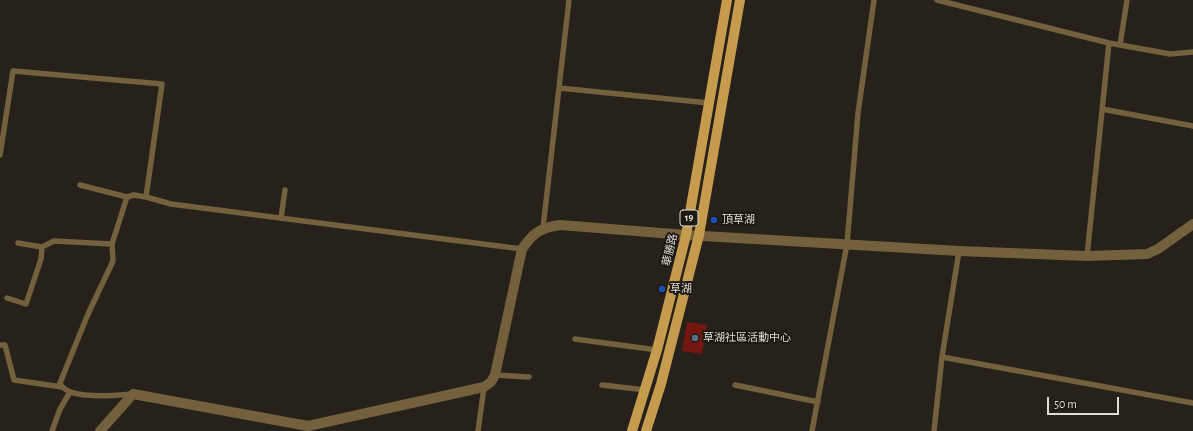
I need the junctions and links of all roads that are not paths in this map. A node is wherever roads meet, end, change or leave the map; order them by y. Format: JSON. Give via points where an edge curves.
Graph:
{"nodes":[{"id":1,"x":569,"y":0,"type":"edge"},
{"id":2,"x":727,"y":0,"type":"edge"},
{"id":3,"x":740,"y":0,"type":"edge"},
{"id":4,"x":874,"y":0,"type":"edge"},
{"id":5,"x":937,"y":0,"type":"edge"},
{"id":6,"x":1127,"y":0,"type":"edge"},
{"id":7,"x":1109,"y":43,"type":"junction"},
{"id":8,"x":1120,"y":45,"type":"junction"},
{"id":9,"x":1193,"y":52,"type":"edge"},
{"id":10,"x":559,"y":88,"type":"junction"},
{"id":11,"x":709,"y":103,"type":"junction"},
{"id":12,"x":1102,"y":109,"type":"junction"},
{"id":13,"x":1193,"y":126,"type":"edge"},
{"id":14,"x":0,"y":155,"type":"edge"},
{"id":15,"x":80,"y":186,"type":"dead end"},
{"id":16,"x":285,"y":190,"type":"dead end"},
{"id":17,"x":127,"y":197,"type":"junction"},
{"id":18,"x":146,"y":197,"type":"junction"},
{"id":19,"x":281,"y":218,"type":"junction"},
{"id":20,"x":1193,"y":224,"type":"edge"},
{"id":21,"x":543,"y":228,"type":"junction"},
{"id":22,"x":686,"y":235,"type":"junction"},
{"id":23,"x":699,"y":235,"type":"junction"},
{"id":24,"x":18,"y":243,"type":"dead end"},
{"id":25,"x":112,"y":244,"type":"junction"},
{"id":26,"x":847,"y":244,"type":"junction"},
{"id":27,"x":42,"y":247,"type":"junction"},
{"id":28,"x":522,"y":249,"type":"junction"},
{"id":29,"x":959,"y":251,"type":"junction"},
{"id":30,"x":1087,"y":256,"type":"junction"},
{"id":31,"x":7,"y":298,"type":"dead end"},
{"id":32,"x":575,"y":339,"type":"dead end"},
{"id":33,"x":0,"y":345,"type":"edge"},
{"id":34,"x":657,"y":350,"type":"junction"},
{"id":35,"x":942,"y":357,"type":"junction"},
{"id":36,"x":495,"y":375,"type":"junction"},
{"id":37,"x":529,"y":377,"type":"dead end"},
{"id":38,"x":602,"y":385,"type":"dead end"},
{"id":39,"x":735,"y":385,"type":"dead end"},
{"id":40,"x":62,"y":387,"type":"junction"},
{"id":41,"x":484,"y":387,"type":"junction"},
{"id":42,"x":646,"y":390,"type":"junction"},
{"id":43,"x":70,"y":392,"type":"junction"},
{"id":44,"x":133,"y":394,"type":"junction"},
{"id":45,"x":818,"y":402,"type":"junction"},
{"id":46,"x":1193,"y":403,"type":"edge"},
{"id":47,"x":52,"y":431,"type":"edge"},
{"id":48,"x":100,"y":431,"type":"edge"},
{"id":49,"x":478,"y":431,"type":"edge"},
{"id":50,"x":632,"y":431,"type":"edge"},
{"id":51,"x":646,"y":431,"type":"edge"},
{"id":52,"x":812,"y":431,"type":"edge"},
{"id":53,"x":934,"y":431,"type":"edge"}],
"edges":[{"from":1,"to":10,"type":"lane"},
{"from":2,"to":11,"type":"main road","name":"華勝路","number":"19"},
{"from":3,"to":23,"type":"main road","number":"19"},
{"from":4,"to":26,"type":"lane","via":[[858,113]]},
{"from":5,"to":7,"type":"lane"},
{"from":6,"to":8,"type":"lane"},
{"from":7,"to":8,"type":"lane"},
{"from":7,"to":12,"type":"lane"},
{"from":8,"to":9,"type":"lane","via":[[1170,54]]},
{"from":10,"to":11,"type":"lane"},
{"from":10,"to":21,"type":"lane"},
{"from":11,"to":22,"type":"main road","name":"華勝路","number":"19"},
{"from":12,"to":13,"type":"lane"},
{"from":12,"to":30,"type":"lane"},
{"from":14,"to":18,"type":"lane","via":[[13,71],[162,84]]},
{"from":15,"to":17,"type":"lane"},
{"from":16,"to":19,"type":"lane"},
{"from":17,"to":18,"type":"lane"},
{"from":17,"to":25,"type":"lane"},
{"from":18,"to":19,"type":"lane","via":[[171,204]]},
{"from":19,"to":28,"type":"lane"},
{"from":20,"to":30,"type":"street","via":[[1148,254]]},
{"from":21,"to":22,"type":"street","via":[[560,225]]},
{"from":21,"to":28,"type":"street","via":[[530,237]]},
{"from":22,"to":23,"type":"street"},
{"from":22,"to":34,"type":"main road","name":"華勝路","number":"19"},
{"from":23,"to":26,"type":"street"},
{"from":23,"to":51,"type":"main road","number":"19","via":[[661,384]]},
{"from":24,"to":27,"type":"lane"},
{"from":25,"to":27,"type":"lane","via":[[54,241]]},
{"from":25,"to":40,"type":"lane","via":[[113,261],[61,378]]},
{"from":26,"to":29,"type":"street"},
{"from":26,"to":45,"type":"lane"},
{"from":27,"to":31,"type":"lane","via":[[41,259],[26,304]]},
{"from":28,"to":36,"type":"street"},
{"from":29,"to":30,"type":"street"},
{"from":29,"to":35,"type":"lane"},
{"from":32,"to":34,"type":"lane"},
{"from":33,"to":40,"type":"lane","via":[[5,345],[14,380]]},
{"from":34,"to":42,"type":"main road","name":"華勝路","number":"19"},
{"from":35,"to":46,"type":"lane"},
{"from":35,"to":53,"type":"lane"},
{"from":36,"to":37,"type":"lane"},
{"from":36,"to":41,"type":"street"},
{"from":38,"to":42,"type":"lane"},
{"from":39,"to":45,"type":"lane"},
{"from":40,"to":43,"type":"lane"},
{"from":41,"to":44,"type":"street","via":[[308,426]]},
{"from":41,"to":49,"type":"lane"},
{"from":42,"to":50,"type":"main road","name":"華勝路","number":"19"},
{"from":43,"to":44,"type":"lane","via":[[97,396]]},
{"from":43,"to":47,"type":"lane"},
{"from":44,"to":48,"type":"street"},
{"from":45,"to":52,"type":"lane"}]}
